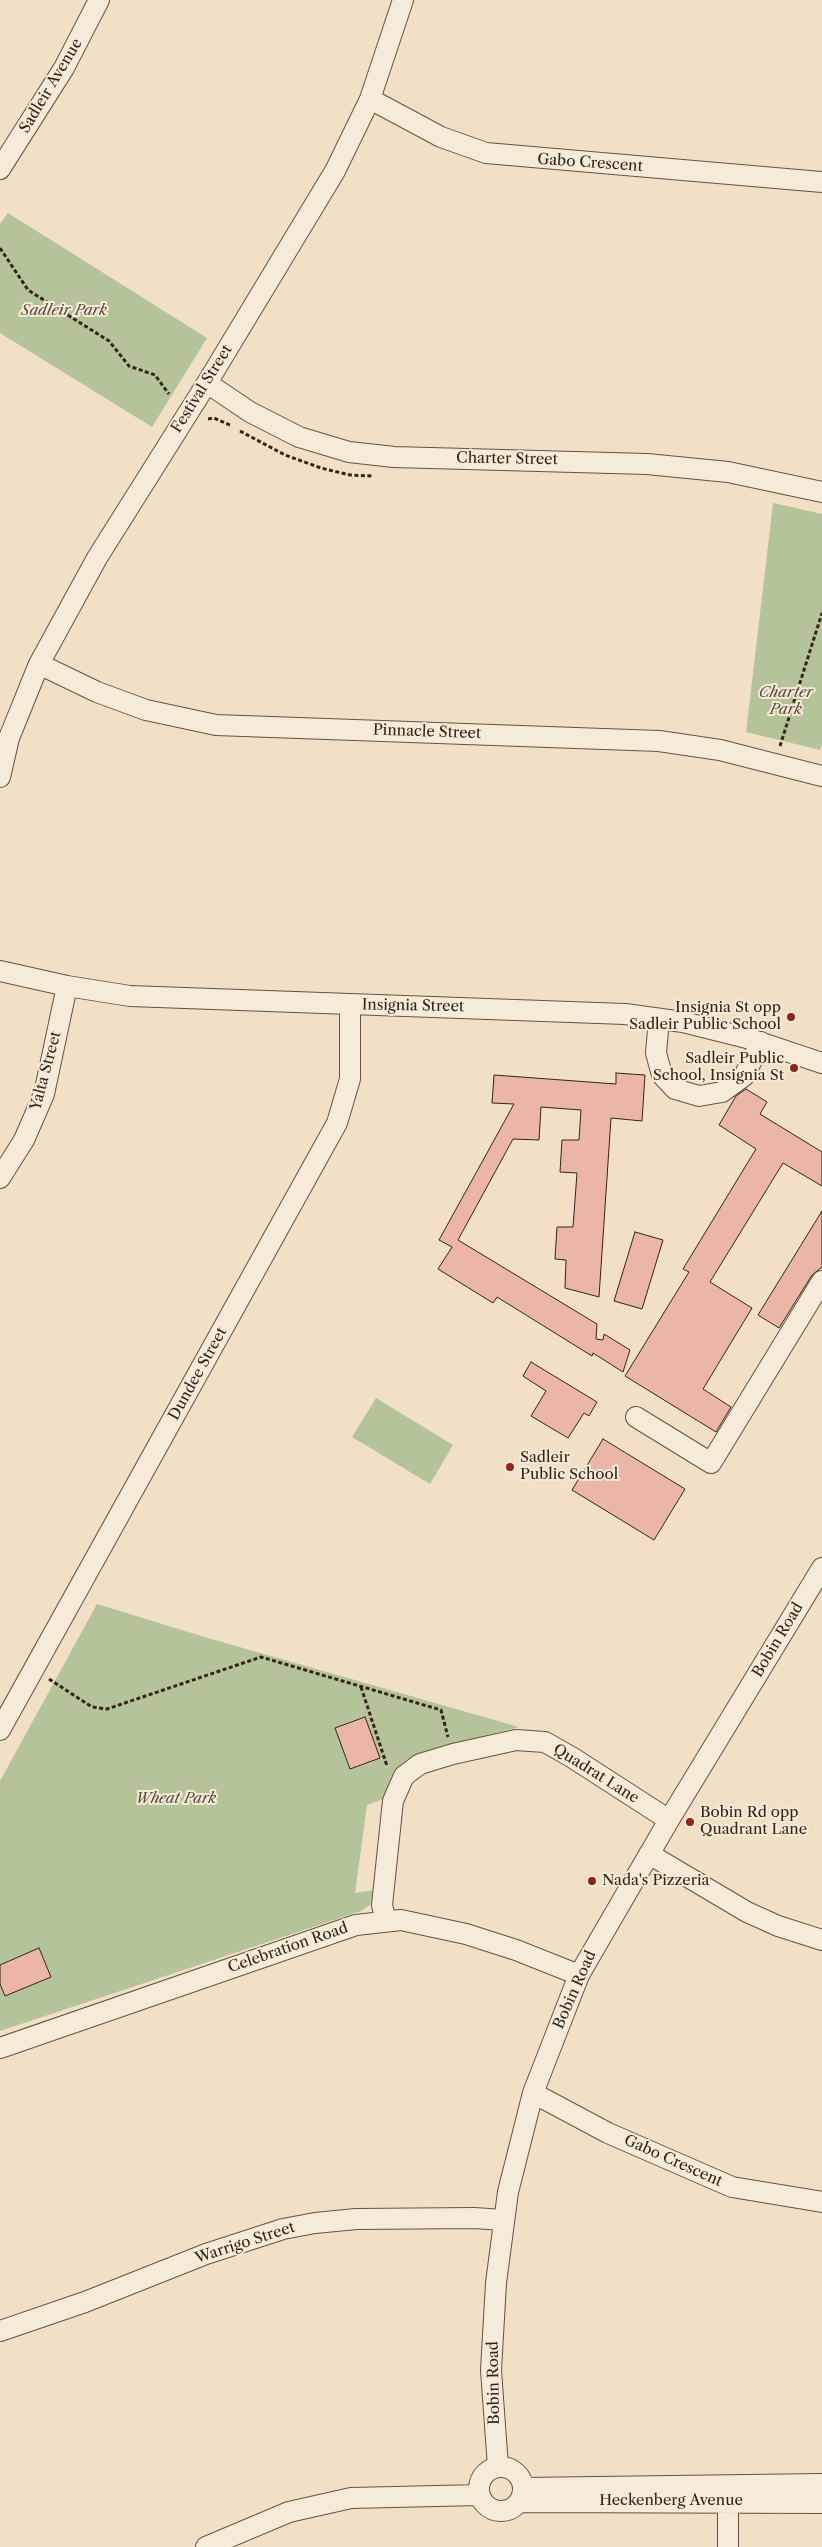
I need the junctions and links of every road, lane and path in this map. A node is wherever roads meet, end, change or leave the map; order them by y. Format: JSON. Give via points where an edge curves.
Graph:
{"nodes":[{"id":1,"x":99,"y":0,"type":"edge"},
{"id":2,"x":403,"y":0,"type":"edge"},
{"id":3,"x":370,"y":99,"type":"junction"},
{"id":4,"x":0,"y":169,"type":"edge"},
{"id":5,"x":822,"y":182,"type":"edge"},
{"id":6,"x":0,"y":248,"type":"edge"},
{"id":7,"x":207,"y":383,"type":"junction"},
{"id":8,"x":169,"y":394,"type":"dead end"},
{"id":9,"x":822,"y":492,"type":"edge"},
{"id":10,"x":822,"y":613,"type":"edge"},
{"id":11,"x":39,"y":664,"type":"junction"},
{"id":12,"x":778,"y":749,"type":"dead end"},
{"id":13,"x":822,"y":776,"type":"edge"},
{"id":14,"x":0,"y":777,"type":"edge"},
{"id":15,"x":0,"y":971,"type":"edge"},
{"id":16,"x":67,"y":986,"type":"junction"},
{"id":17,"x":350,"y":1004,"type":"junction"},
{"id":18,"x":659,"y":1019,"type":"junction"},
{"id":19,"x":761,"y":1042,"type":"junction"},
{"id":20,"x":822,"y":1063,"type":"edge"},
{"id":21,"x":0,"y":1178,"type":"edge"},
{"id":22,"x":822,"y":1281,"type":"edge"},
{"id":23,"x":636,"y":1417,"type":"dead end"},
{"id":24,"x":822,"y":1568,"type":"edge"},
{"id":25,"x":34,"y":1669,"type":"junction"},
{"id":26,"x":361,"y":1686,"type":"junction"},
{"id":27,"x":0,"y":1730,"type":"edge"},
{"id":28,"x":453,"y":1754,"type":"junction"},
{"id":29,"x":400,"y":1785,"type":"junction"},
{"id":30,"x":669,"y":1820,"type":"junction"},
{"id":31,"x":649,"y":1854,"type":"junction"},
{"id":32,"x":386,"y":1921,"type":"junction"},
{"id":33,"x":822,"y":1940,"type":"edge"},
{"id":34,"x":579,"y":1975,"type":"junction"},
{"id":35,"x":0,"y":2048,"type":"edge"},
{"id":36,"x":533,"y":2093,"type":"junction"},
{"id":37,"x":822,"y":2202,"type":"edge"},
{"id":38,"x":503,"y":2220,"type":"junction"},
{"id":39,"x":0,"y":2331,"type":"edge"},
{"id":40,"x":498,"y":2467,"type":"junction"},
{"id":41,"x":822,"y":2484,"type":"edge"},
{"id":42,"x":480,"y":2495,"type":"junction"},
{"id":43,"x":521,"y":2495,"type":"junction"},
{"id":44,"x":728,"y":2501,"type":"junction"},
{"id":45,"x":822,"y":2503,"type":"edge"},
{"id":46,"x":206,"y":2547,"type":"edge"},
{"id":47,"x":728,"y":2547,"type":"edge"}],
"edges":[{"from":1,"to":4,"type":"street","name":"Sadleir Avenue","via":[[64,68]]},
{"from":2,"to":3,"type":"street","name":"Festival Street"},
{"from":3,"to":5,"type":"street","name":"Gabo Crescent","via":[[440,137],[486,153]]},
{"from":3,"to":7,"type":"street","name":"Festival Street","via":[[335,170]]},
{"from":6,"to":8,"type":"path","via":[[28,290],[110,341],[130,366],[155,375]]},
{"from":7,"to":9,"type":"street","name":"Charter Street","via":[[250,412],[299,438],[349,452],[394,457],[647,464],[728,472]]},
{"from":7,"to":11,"type":"street","name":"Festival Street","via":[[97,558]]},
{"from":10,"to":12,"type":"path"},
{"from":11,"to":13,"type":"street","name":"Pinnacle Street","via":[[97,692],[146,710],[216,725],[659,741],[720,750]]},
{"from":11,"to":14,"type":"street","name":"Festival Street","via":[[9,738]]},
{"from":15,"to":16,"type":"street","name":"Insignia Street"},
{"from":16,"to":17,"type":"street","name":"Insignia Street","via":[[130,996]]},
{"from":16,"to":21,"type":"street","name":"Yalta Street","via":[[44,1094],[24,1140]]},
{"from":17,"to":18,"type":"street","name":"Insignia Street","via":[[566,1010]]},
{"from":17,"to":25,"type":"street","name":"Dundee Street","via":[[350,1078],[337,1123]]},
{"from":18,"to":19,"type":"street","name":"Insignia Street"},
{"from":18,"to":19,"type":"street","via":[[656,1053],[662,1075],[675,1089],[699,1096],[722,1092],[744,1076]]},
{"from":19,"to":20,"type":"street","name":"Insignia Street"},
{"from":22,"to":23,"type":"street","via":[[710,1463]]},
{"from":24,"to":30,"type":"street","name":"Bobin Road"},
{"from":25,"to":26,"type":"path","via":[[92,1707],[106,1709],[261,1657]]},
{"from":25,"to":27,"type":"street","name":"Dundee Street"},
{"from":26,"to":28,"type":"path","via":[[441,1710]]},
{"from":26,"to":29,"type":"path","via":[[389,1772]]},
{"from":28,"to":29,"type":"street","name":"Quadrat Lane","via":[[420,1764],[404,1776]]},
{"from":28,"to":30,"type":"street","name":"Quadrat Lane","via":[[516,1740],[545,1742]]},
{"from":29,"to":32,"type":"street","name":"Quadrat Lane","via":[[393,1801],[382,1905]]},
{"from":30,"to":31,"type":"street","name":"Bobin Road"},
{"from":31,"to":33,"type":"street","via":[[748,1912]]},
{"from":31,"to":34,"type":"street","name":"Bobin Road"},
{"from":32,"to":34,"type":"street","name":"Celebration Road","via":[[401,1920],[466,1934]]},
{"from":32,"to":35,"type":"street","name":"Celebration Road","via":[[356,1925]]},
{"from":34,"to":36,"type":"street","name":"Bobin Road"},
{"from":36,"to":37,"type":"street","name":"Gabo Crescent","via":[[608,2133],[732,2187]]},
{"from":36,"to":38,"type":"street","name":"Bobin Road"},
{"from":38,"to":39,"type":"street","name":"Warrigo Street","via":[[356,2219],[282,2229]]},
{"from":38,"to":40,"type":"street","name":"Bobin Road","via":[[491,2370]]},
{"from":40,"to":42,"type":"street","via":[[481,2480]]},
{"from":40,"to":43,"type":"street","via":[[516,2473]]},
{"from":41,"to":43,"type":"street","name":"Heckenberg Avenue"},
{"from":42,"to":43,"type":"street","via":[[485,2505],[498,2511],[507,2510]]},
{"from":42,"to":46,"type":"street","via":[[351,2498],[288,2512]]},
{"from":43,"to":44,"type":"street","name":"Heckenberg Avenue"},
{"from":44,"to":45,"type":"street","name":"Heckenberg Avenue"},
{"from":44,"to":47,"type":"street"}]}
